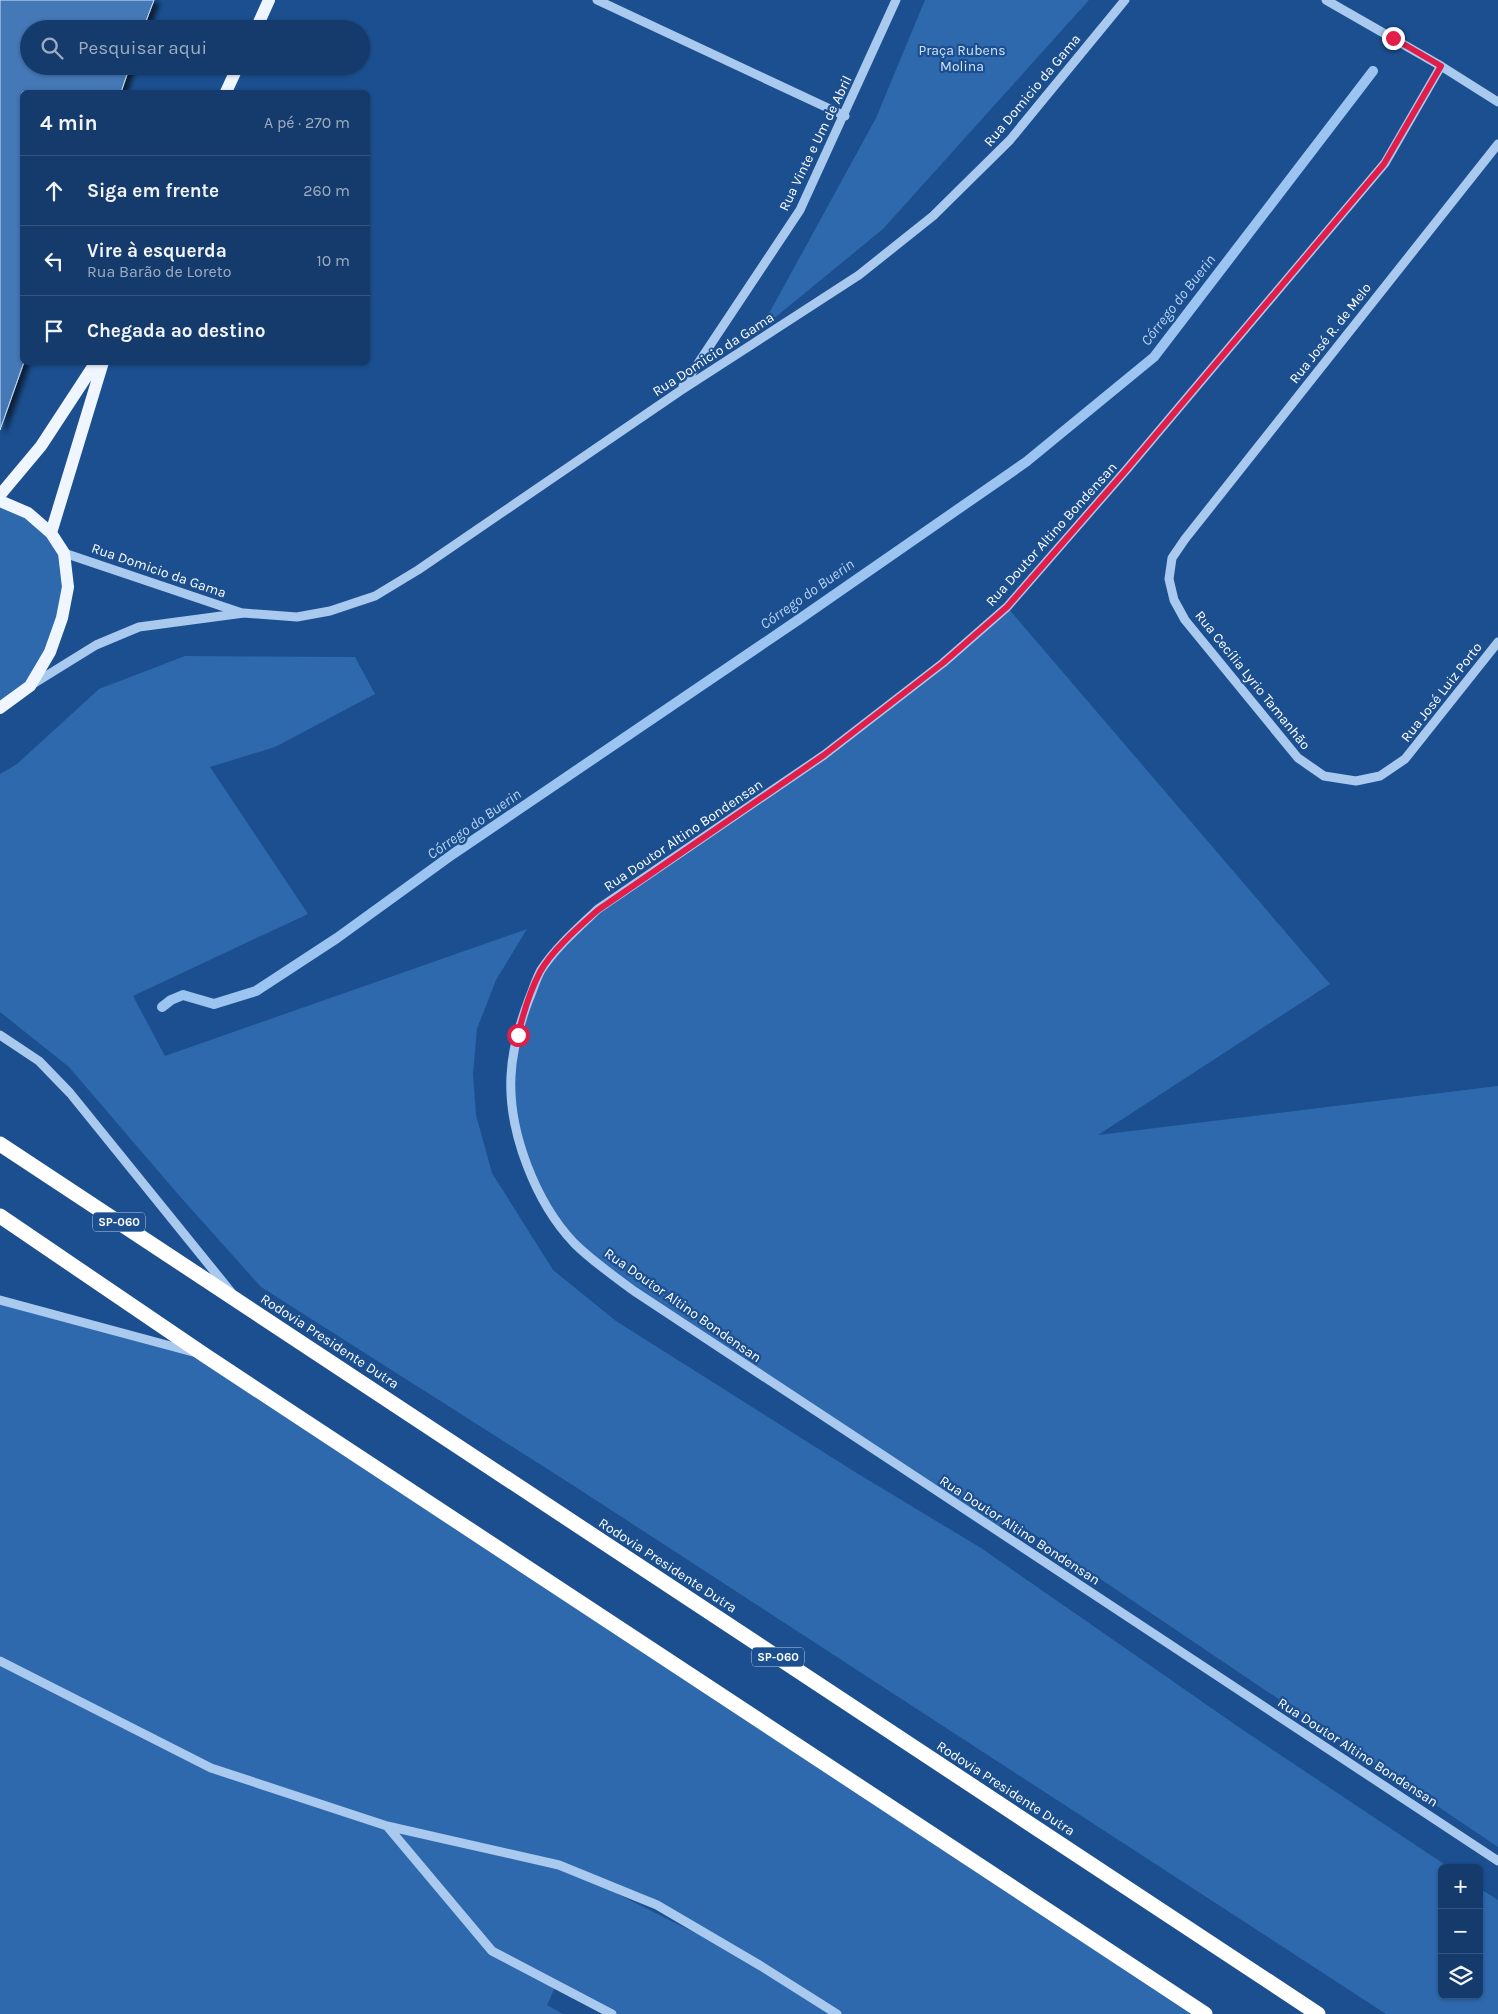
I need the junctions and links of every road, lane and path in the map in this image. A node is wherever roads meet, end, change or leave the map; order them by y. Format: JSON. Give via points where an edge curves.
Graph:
{"nodes":[{"id":1,"x":269,"y":0,"type":"edge"},
{"id":2,"x":597,"y":0,"type":"edge"},
{"id":3,"x":896,"y":0,"type":"edge"},
{"id":4,"x":1125,"y":0,"type":"edge"},
{"id":5,"x":1326,"y":0,"type":"edge"},
{"id":6,"x":260,"y":20,"type":"edge"},
{"id":7,"x":1441,"y":66,"type":"junction"},
{"id":8,"x":234,"y":75,"type":"edge"},
{"id":9,"x":227,"y":90,"type":"edge"},
{"id":10,"x":1498,"y":102,"type":"edge"},
{"id":11,"x":845,"y":116,"type":"junction"},
{"id":12,"x":1498,"y":144,"type":"edge"},
{"id":13,"x":94,"y":365,"type":"edge"},
{"id":14,"x":101,"y":365,"type":"edge"},
{"id":15,"x":680,"y":391,"type":"junction"},
{"id":16,"x":0,"y":495,"type":"edge"},
{"id":17,"x":0,"y":501,"type":"edge"},
{"id":18,"x":51,"y":533,"type":"junction"},
{"id":19,"x":1184,"y":539,"type":"joint"},
{"id":20,"x":64,"y":553,"type":"junction"},
{"id":21,"x":244,"y":614,"type":"junction"},
{"id":22,"x":1498,"y":642,"type":"edge"},
{"id":23,"x":30,"y":686,"type":"junction"},
{"id":24,"x":0,"y":708,"type":"edge"},
{"id":25,"x":1405,"y":759,"type":"joint"},
{"id":26,"x":0,"y":1036,"type":"edge"},
{"id":27,"x":0,"y":1144,"type":"edge"},
{"id":28,"x":0,"y":1216,"type":"edge"},
{"id":29,"x":0,"y":1300,"type":"edge"},
{"id":30,"x":238,"y":1300,"type":"junction"},
{"id":31,"x":206,"y":1356,"type":"junction"},
{"id":32,"x":0,"y":1661,"type":"edge"},
{"id":33,"x":387,"y":1826,"type":"junction"},
{"id":34,"x":1498,"y":1861,"type":"edge"},
{"id":35,"x":1183,"y":2000,"type":"junction"},
{"id":36,"x":612,"y":2014,"type":"edge"},
{"id":37,"x":837,"y":2014,"type":"edge"},
{"id":38,"x":1193,"y":2014,"type":"edge"},
{"id":39,"x":1205,"y":2014,"type":"edge"},
{"id":40,"x":1318,"y":2014,"type":"edge"}],
"edges":[{"from":1,"to":6,"type":"main road"},
{"from":2,"to":11,"type":"street"},
{"from":3,"to":11,"type":"street","name":"Rua Vinte e Um de Abril"},
{"from":4,"to":15,"type":"street","name":"Rua Domicio da Gama","via":[[1010,140],[932,216],[859,276]]},
{"from":5,"to":7,"type":"street"},
{"from":7,"to":10,"type":"street"},
{"from":7,"to":34,"type":"street","name":"Rua Doutor Altino Bondensan","via":[[1384,164],[1007,607],[943,663],[824,755],[598,910],[566,939],[540,971],[522,1016],[511,1077],[515,1124],[527,1167],[546,1206],[574,1243],[603,1268]]},
{"from":8,"to":9,"type":"main road"},
{"from":11,"to":15,"type":"street","name":"Rua Vinte e Um de Abril","via":[[800,210]]},
{"from":12,"to":19,"type":"street","name":"Rua José R. de Melo"},
{"from":13,"to":16,"type":"main road","via":[[41,446]]},
{"from":14,"to":18,"type":"main road"},
{"from":15,"to":21,"type":"street","name":"Rua Domicio da Gama","via":[[375,596],[330,611],[297,617]]},
{"from":17,"to":18,"type":"main road","via":[[28,513]]},
{"from":18,"to":20,"type":"main road"},
{"from":19,"to":25,"type":"street","name":"Rua Cecília Lyrio Tamanhão","via":[[1172,558],[1169,579],[1174,600],[1202,642],[1298,758],[1324,776],[1356,780],[1380,776]]},
{"from":20,"to":21,"type":"street","name":"Rua Domicio da Gama"},
{"from":20,"to":23,"type":"main road","via":[[68,587],[62,618],[50,652]]},
{"from":21,"to":23,"type":"street","name":"Rua Domicio da Gama","via":[[139,627],[96,645]]},
{"from":22,"to":25,"type":"street","name":"Rua José Luiz Porto"},
{"from":23,"to":24,"type":"main road"},
{"from":26,"to":30,"type":"street","via":[[39,1061],[70,1093]]},
{"from":27,"to":30,"type":"highway","name":"Rodovia Presidente Dutra","number":"SP-060"},
{"from":28,"to":31,"type":"highway"},
{"from":29,"to":31,"type":"street"},
{"from":30,"to":40,"type":"highway","name":"Rodovia Presidente Dutra","number":"SP-060"},
{"from":31,"to":35,"type":"highway"},
{"from":32,"to":33,"type":"street","via":[[211,1768]]},
{"from":33,"to":36,"type":"street","via":[[492,1951]]},
{"from":33,"to":37,"type":"street","via":[[559,1864],[656,1905]]},
{"from":35,"to":38,"type":"highway"},
{"from":35,"to":39,"type":"highway"}]}
